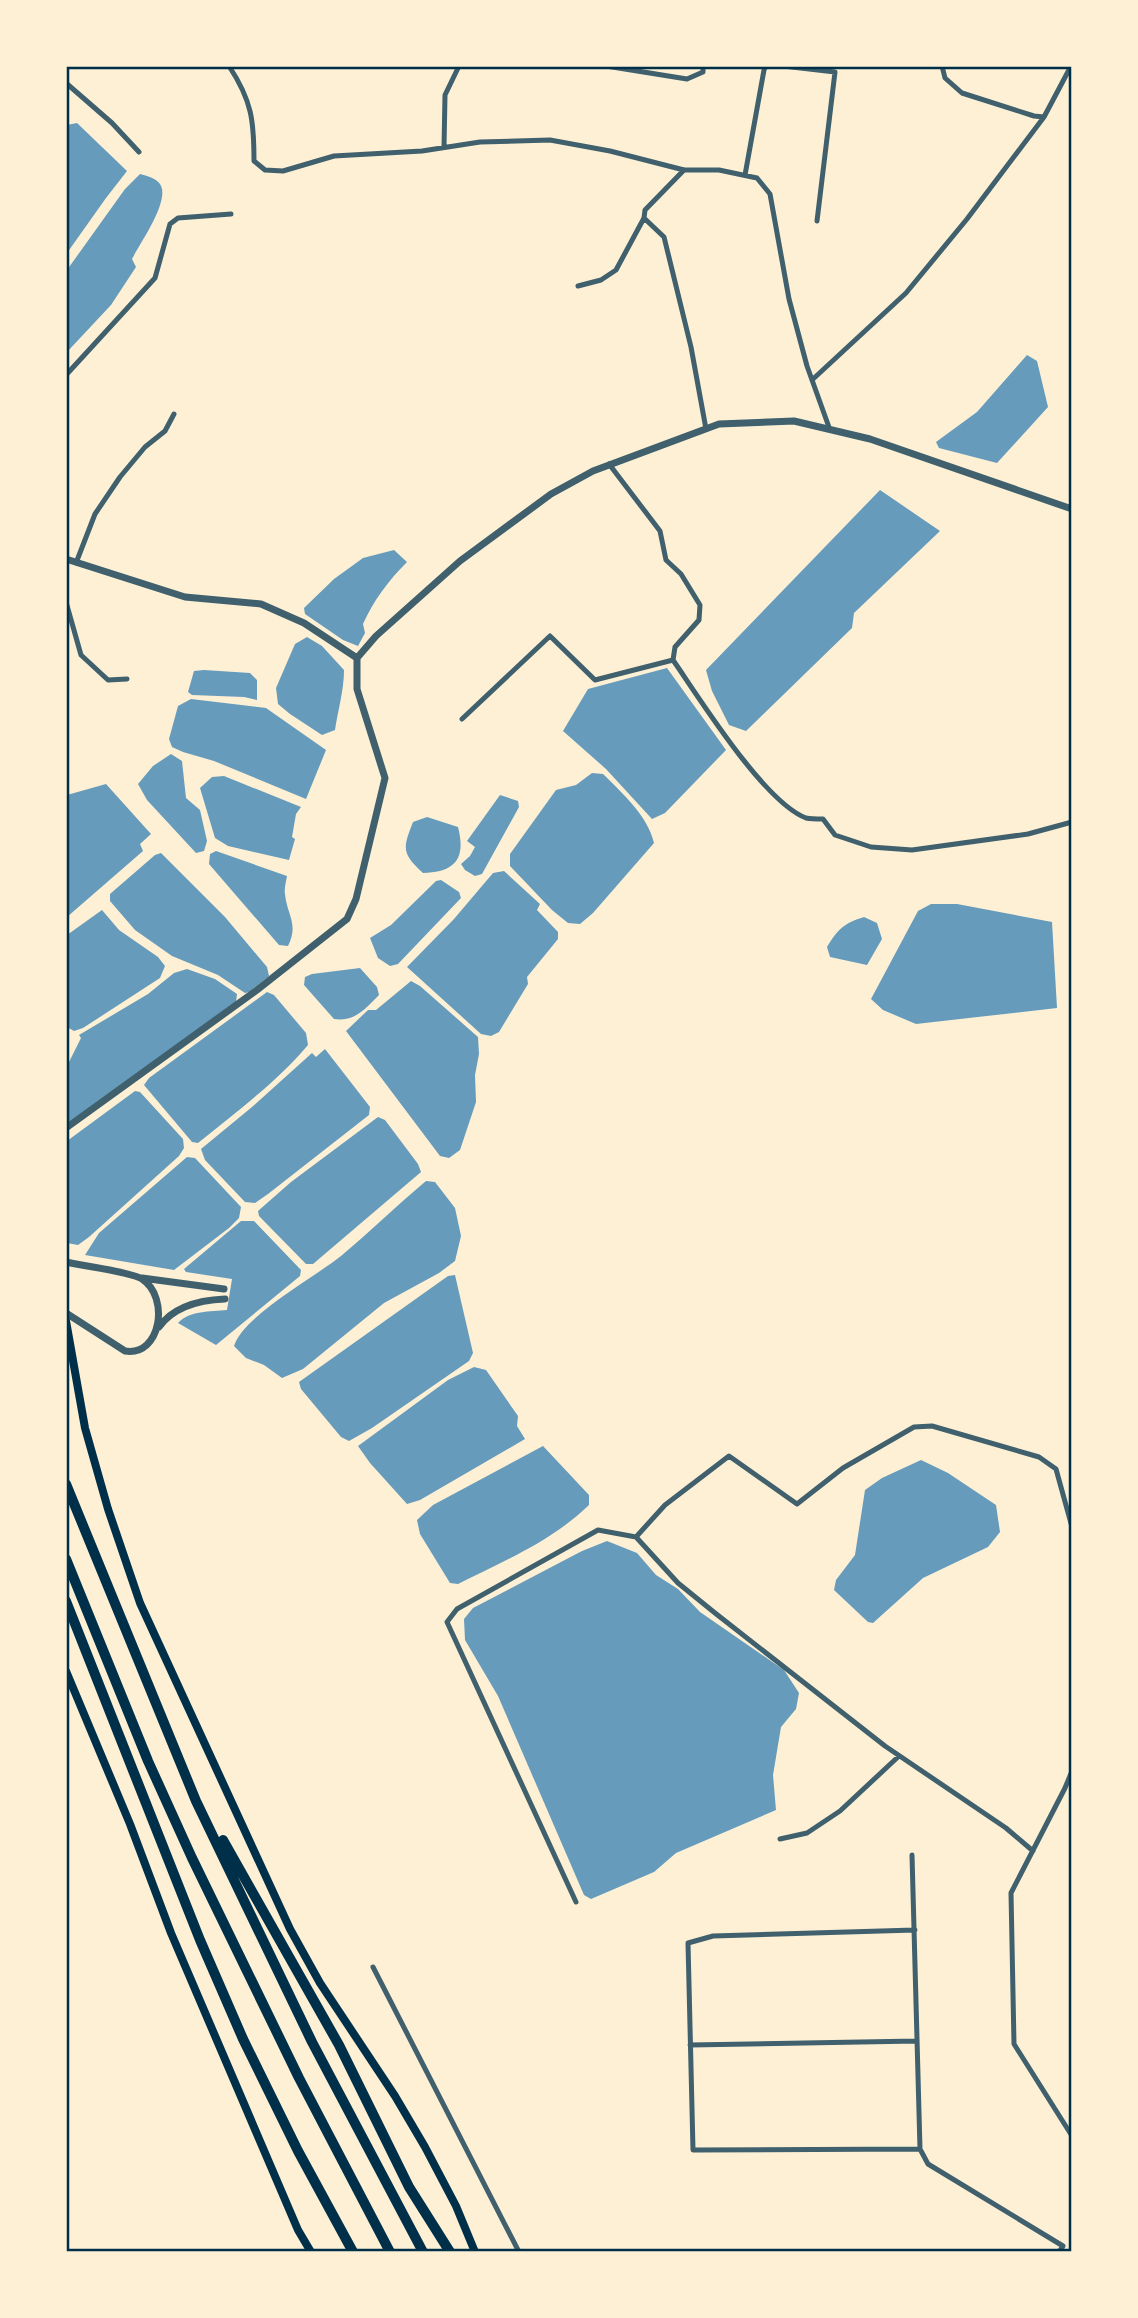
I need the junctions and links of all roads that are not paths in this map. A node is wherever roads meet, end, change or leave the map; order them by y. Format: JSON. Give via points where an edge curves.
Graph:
{"nodes":[{"id":1,"x":229,"y":66,"type":"edge"},
{"id":2,"x":459,"y":66,"type":"edge"},
{"id":3,"x":606,"y":66,"type":"edge"},
{"id":4,"x":703,"y":66,"type":"edge"},
{"id":5,"x":766,"y":66,"type":"edge"},
{"id":6,"x":783,"y":66,"type":"edge"},
{"id":7,"x":942,"y":66,"type":"edge"},
{"id":8,"x":1071,"y":66,"type":"edge"},
{"id":9,"x":66,"y":83,"type":"edge"},
{"id":10,"x":1044,"y":117,"type":"junction"},
{"id":11,"x":444,"y":147,"type":"junction"},
{"id":12,"x":139,"y":152,"type":"dead end"},
{"id":13,"x":684,"y":170,"type":"junction"},
{"id":14,"x":746,"y":175,"type":"junction"},
{"id":15,"x":231,"y":214,"type":"dead end"},
{"id":16,"x":644,"y":218,"type":"junction"},
{"id":17,"x":817,"y":221,"type":"dead end"},
{"id":18,"x":578,"y":286,"type":"dead end"},
{"id":19,"x":66,"y":375,"type":"edge"},
{"id":20,"x":812,"y":380,"type":"junction"},
{"id":21,"x":174,"y":414,"type":"dead end"},
{"id":22,"x":706,"y":429,"type":"junction"},
{"id":23,"x":830,"y":430,"type":"junction"},
{"id":24,"x":609,"y":464,"type":"junction"},
{"id":25,"x":1072,"y":509,"type":"edge"},
{"id":26,"x":66,"y":559,"type":"edge"},
{"id":27,"x":76,"y":563,"type":"junction"},
{"id":28,"x":66,"y":602,"type":"edge"},
{"id":29,"x":357,"y":658,"type":"junction"},
{"id":30,"x":673,"y":660,"type":"junction"},
{"id":31,"x":127,"y":679,"type":"dead end"},
{"id":32,"x":462,"y":719,"type":"dead end"},
{"id":33,"x":1072,"y":822,"type":"edge"},
{"id":34,"x":66,"y":1128,"type":"edge"},
{"id":35,"x":66,"y":1262,"type":"edge"},
{"id":36,"x":141,"y":1278,"type":"junction"},
{"id":37,"x":224,"y":1289,"type":"dead end"},
{"id":38,"x":225,"y":1299,"type":"dead end"},
{"id":39,"x":66,"y":1312,"type":"edge"},
{"id":40,"x":66,"y":1321,"type":"edge"},
{"id":41,"x":154,"y":1334,"type":"junction"},
{"id":42,"x":66,"y":1484,"type":"edge"},
{"id":43,"x":1072,"y":1527,"type":"edge"},
{"id":44,"x":636,"y":1537,"type":"junction"},
{"id":45,"x":66,"y":1559,"type":"edge"},
{"id":46,"x":66,"y":1601,"type":"edge"},
{"id":47,"x":66,"y":1671,"type":"edge"},
{"id":48,"x":899,"y":1756,"type":"junction"},
{"id":49,"x":1072,"y":1771,"type":"edge"},
{"id":50,"x":192,"y":1792,"type":"junction"},
{"id":51,"x":780,"y":1839,"type":"dead end"},
{"id":52,"x":1033,"y":1852,"type":"junction"},
{"id":53,"x":912,"y":1855,"type":"dead end"},
{"id":54,"x":576,"y":1902,"type":"dead end"},
{"id":55,"x":915,"y":1930,"type":"junction"},
{"id":56,"x":373,"y":1967,"type":"dead end"},
{"id":57,"x":917,"y":2040,"type":"junction"},
{"id":58,"x":690,"y":2045,"type":"junction"},
{"id":59,"x":1072,"y":2136,"type":"edge"},
{"id":60,"x":919,"y":2149,"type":"junction"},
{"id":61,"x":311,"y":2252,"type":"edge"},
{"id":62,"x":353,"y":2252,"type":"edge"},
{"id":63,"x":390,"y":2252,"type":"edge"},
{"id":64,"x":423,"y":2252,"type":"edge"},
{"id":65,"x":450,"y":2252,"type":"edge"},
{"id":66,"x":475,"y":2252,"type":"edge"},
{"id":67,"x":519,"y":2252,"type":"edge"},
{"id":68,"x":1059,"y":2252,"type":"edge"}],
"edges":[{"from":1,"to":11,"type":"street","via":[[247,96],[254,126],[254,161],[265,170],[283,171],[334,156]]},
{"from":2,"to":11,"type":"street","via":[[445,95]]},
{"from":3,"to":4,"type":"street","via":[[687,79],[703,72]]},
{"from":5,"to":14,"type":"street"},
{"from":6,"to":17,"type":"street","via":[[835,72]]},
{"from":7,"to":10,"type":"street","via":[[945,78],[962,93]]},
{"from":8,"to":10,"type":"street"},
{"from":9,"to":12,"type":"street"},
{"from":10,"to":20,"type":"street","via":[[906,293]]},
{"from":11,"to":13,"type":"street","via":[[550,140]]},
{"from":13,"to":14,"type":"street"},
{"from":13,"to":16,"type":"street","via":[[645,210]]},
{"from":14,"to":20,"type":"street","via":[[757,177],[770,194],[789,299]]},
{"from":15,"to":19,"type":"street","via":[[178,218],[170,224],[155,278]]},
{"from":16,"to":18,"type":"street","via":[[617,270]]},
{"from":16,"to":22,"type":"street","via":[[664,237]]},
{"from":20,"to":23,"type":"street"},
{"from":21,"to":27,"type":"street","via":[[165,431],[145,447],[94,514]]},
{"from":22,"to":23,"type":"street","via":[[719,424],[794,421]]},
{"from":22,"to":24,"type":"street"},
{"from":23,"to":25,"type":"street","via":[[870,439]]},
{"from":24,"to":29,"type":"street","via":[[551,495],[460,561]]},
{"from":24,"to":30,"type":"street","via":[[660,531],[666,560],[681,574],[700,605],[699,620],[675,647]]},
{"from":26,"to":27,"type":"street"},
{"from":27,"to":29,"type":"street","via":[[185,597],[261,604],[304,623]]},
{"from":28,"to":31,"type":"street","via":[[81,655],[108,680]]},
{"from":29,"to":34,"type":"street","via":[[357,689],[384,778],[356,900],[347,919]]},
{"from":30,"to":32,"type":"street","via":[[595,680],[550,636]]},
{"from":30,"to":33,"type":"street","via":[[748,766],[787,806],[808,818],[823,819],[835,835],[871,847],[912,850],[1028,834]]},
{"from":35,"to":36,"type":"street"},
{"from":36,"to":37,"type":"street"},
{"from":36,"to":41,"type":"street","via":[[158,1300]]},
{"from":38,"to":41,"type":"street","via":[[188,1305],[170,1315]]},
{"from":39,"to":41,"type":"street","via":[[125,1351],[144,1348]]},
{"from":40,"to":66,"type":"main road","via":[[85,1428],[140,1603],[290,1929],[425,2147]]},
{"from":42,"to":50,"type":"highway"},
{"from":43,"to":44,"type":"street","via":[[1056,1469],[1039,1457],[932,1426],[914,1427],[842,1468],[797,1504],[729,1455],[665,1505]]},
{"from":44,"to":48,"type":"street","via":[[678,1583]]},
{"from":44,"to":54,"type":"street","via":[[598,1530],[457,1609],[447,1622]]},
{"from":45,"to":63,"type":"highway","via":[[186,1846],[293,2067]]},
{"from":46,"to":62,"type":"highway","via":[[200,1941],[298,2151]]},
{"from":47,"to":61,"type":"main road","via":[[171,1933]]},
{"from":48,"to":51,"type":"street","via":[[840,1811],[807,1833]]},
{"from":48,"to":52,"type":"street","via":[[1006,1828]]},
{"from":49,"to":52,"type":"street"},
{"from":50,"to":64,"type":"highway","via":[[312,2042]]},
{"from":50,"to":65,"type":"highway","via":[[339,2045],[410,2187]]},
{"from":52,"to":59,"type":"street","via":[[1011,1893],[1014,2044]]},
{"from":53,"to":55,"type":"street"},
{"from":55,"to":57,"type":"street"},
{"from":55,"to":58,"type":"street","via":[[713,1936],[688,1943]]},
{"from":56,"to":67,"type":"street"},
{"from":57,"to":58,"type":"street"},
{"from":57,"to":60,"type":"street"},
{"from":58,"to":60,"type":"street","via":[[693,2150]]},
{"from":60,"to":68,"type":"street","via":[[928,2164],[1063,2246]]}]}
